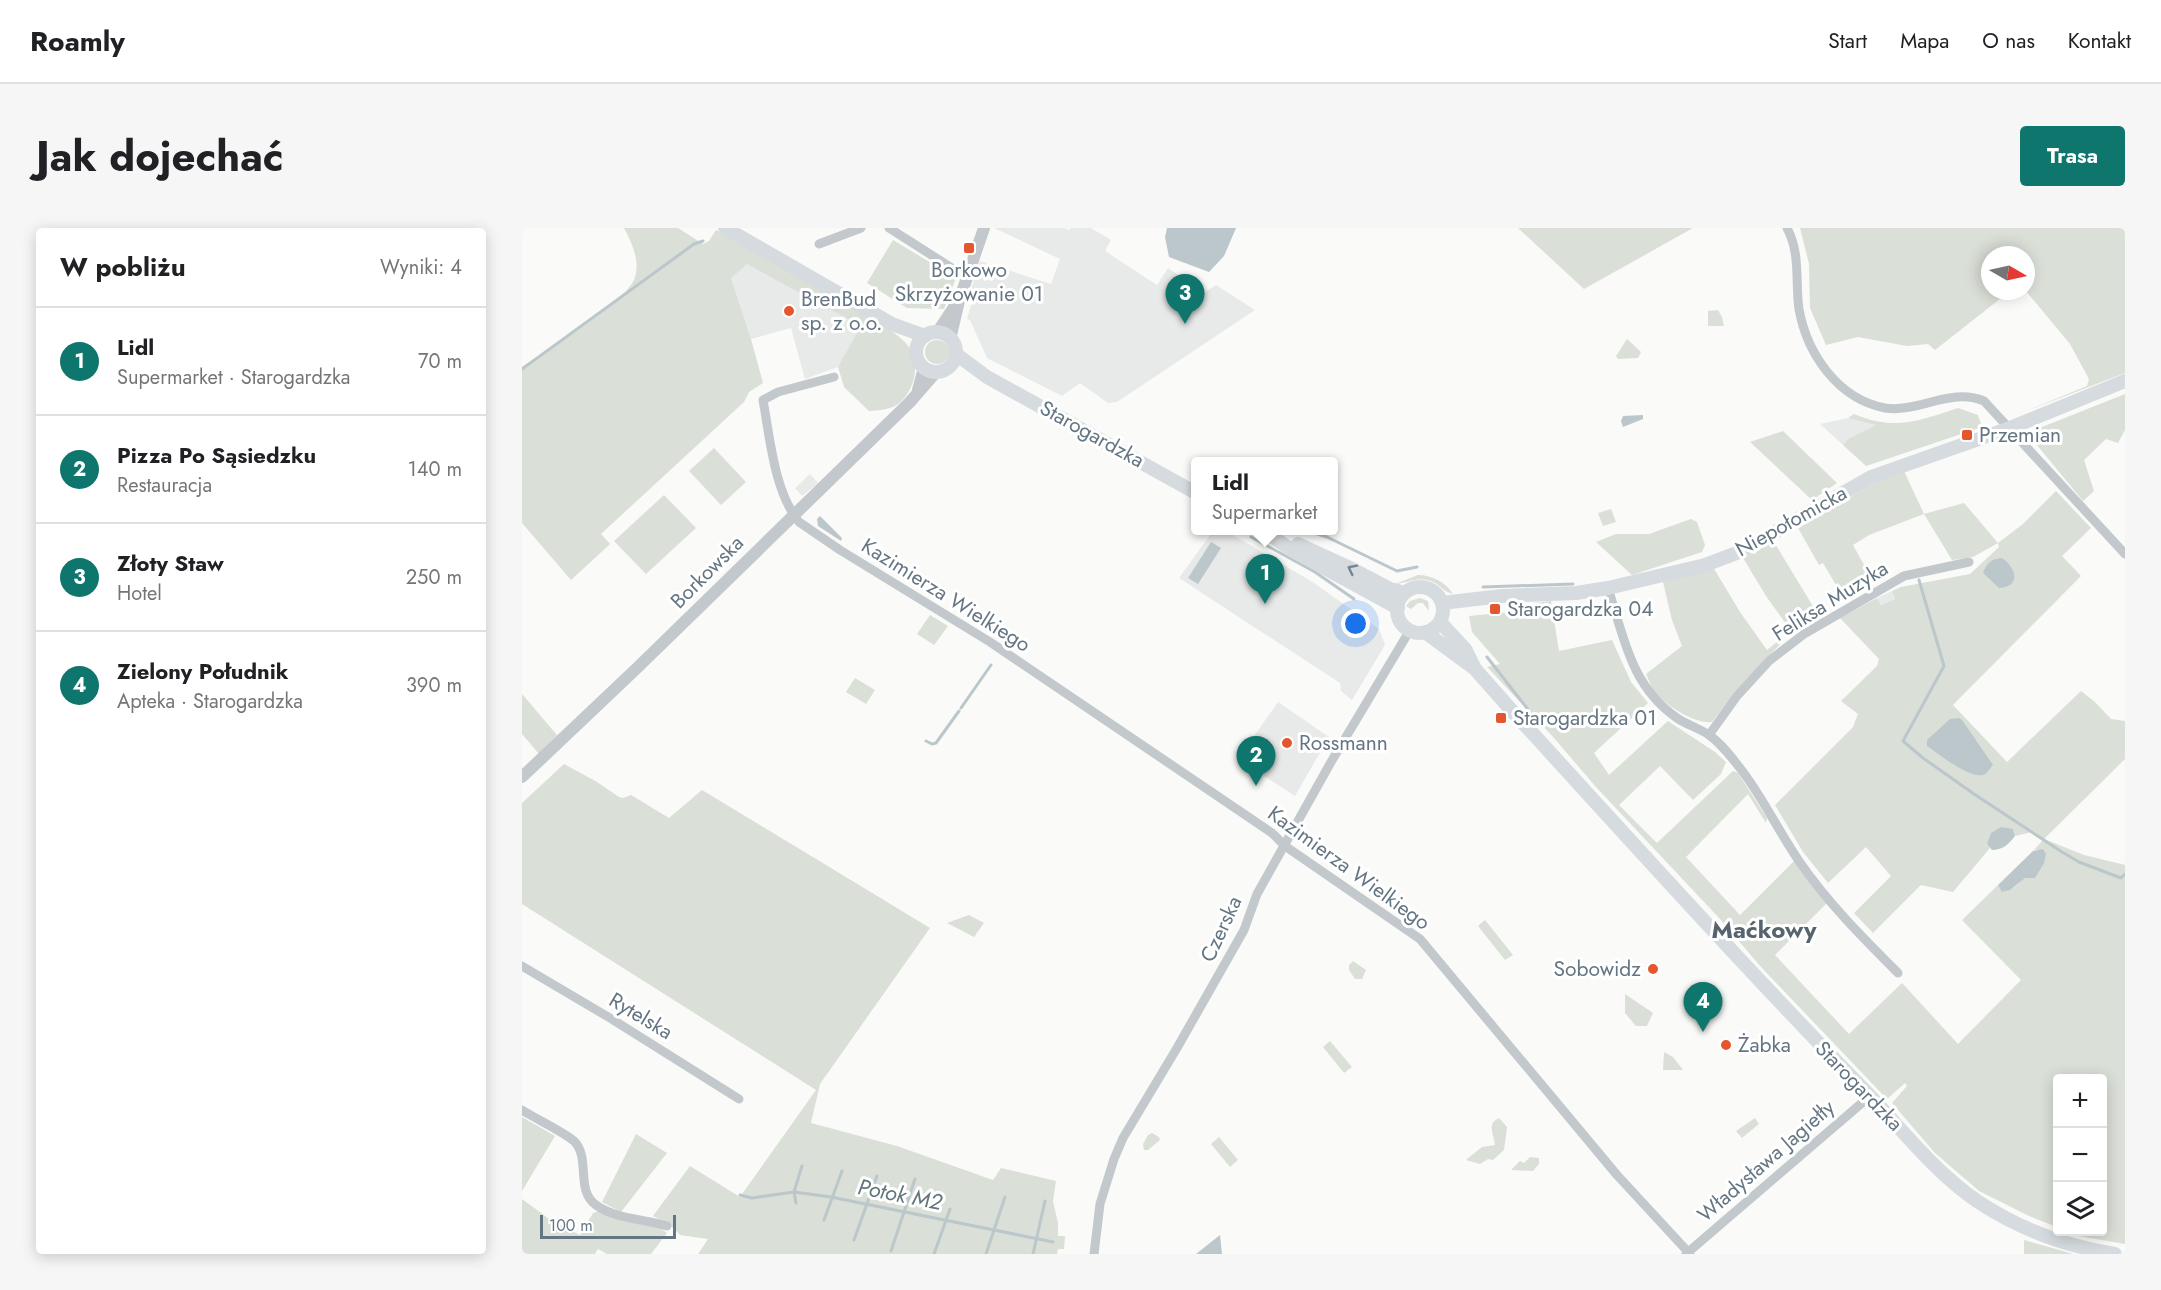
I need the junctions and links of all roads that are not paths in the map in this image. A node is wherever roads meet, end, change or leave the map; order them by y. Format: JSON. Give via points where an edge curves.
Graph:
{"nodes":[{"id":1,"x":724,"y":228,"type":"edge"},
{"id":2,"x":861,"y":228,"type":"edge"},
{"id":3,"x":889,"y":228,"type":"edge"},
{"id":4,"x":984,"y":228,"type":"edge"},
{"id":5,"x":1787,"y":228,"type":"edge"},
{"id":6,"x":819,"y":244,"type":"dead end"},
{"id":7,"x":968,"y":275,"type":"junction"},
{"id":8,"x":932,"y":339,"type":"junction"},
{"id":9,"x":953,"y":360,"type":"junction"},
{"id":10,"x":930,"y":370,"type":"junction"},
{"id":11,"x":834,"y":377,"type":"dead end"},
{"id":12,"x":2125,"y":381,"type":"edge"},
{"id":13,"x":2010,"y":428,"type":"junction"},
{"id":14,"x":1191,"y":490,"type":"edge"},
{"id":15,"x":793,"y":515,"type":"junction"},
{"id":16,"x":1270,"y":535,"type":"edge"},
{"id":17,"x":1276,"y":538,"type":"junction"},
{"id":18,"x":2125,"y":554,"type":"edge"},
{"id":19,"x":1969,"y":562,"type":"dead end"},
{"id":20,"x":1608,"y":588,"type":"junction"},
{"id":21,"x":1405,"y":593,"type":"junction"},
{"id":22,"x":1442,"y":603,"type":"junction"},
{"id":23,"x":1398,"y":608,"type":"junction"},
{"id":24,"x":1440,"y":622,"type":"junction"},
{"id":25,"x":1410,"y":630,"type":"junction"},
{"id":26,"x":1425,"y":632,"type":"junction"},
{"id":27,"x":1475,"y":669,"type":"junction"},
{"id":28,"x":1708,"y":735,"type":"junction"},
{"id":29,"x":522,"y":777,"type":"edge"},
{"id":30,"x":1285,"y":846,"type":"junction"},
{"id":31,"x":522,"y":966,"type":"edge"},
{"id":32,"x":1898,"y":973,"type":"dead end"},
{"id":33,"x":1870,"y":1096,"type":"junction"},
{"id":34,"x":739,"y":1099,"type":"dead end"},
{"id":35,"x":522,"y":1110,"type":"edge"},
{"id":36,"x":667,"y":1226,"type":"dead end"},
{"id":37,"x":1688,"y":1253,"type":"edge"},
{"id":38,"x":1094,"y":1254,"type":"edge"},
{"id":39,"x":2115,"y":1254,"type":"edge"}],
"edges":[{"from":1,"to":8,"type":"main road","via":[[892,324]]},
{"from":2,"to":6,"type":"street"},
{"from":3,"to":7,"type":"street"},
{"from":4,"to":7,"type":"street"},
{"from":5,"to":13,"type":"street","via":[[1796,253],[1803,329],[1818,360],[1840,385],[1862,400],[1889,408],[1973,396],[1984,401]]},
{"from":7,"to":8,"type":"street","via":[[958,301]]},
{"from":8,"to":9,"type":"main road","via":[[954,343]]},
{"from":8,"to":10,"type":"main road","via":[[917,358]]},
{"from":9,"to":10,"type":"main road","via":[[941,372]]},
{"from":9,"to":14,"type":"main road","name":"Starogardzka"},
{"from":10,"to":15,"type":"street","name":"Borkowska","via":[[910,402]]},
{"from":11,"to":15,"type":"street","via":[[763,400],[772,453]]},
{"from":12,"to":13,"type":"main road","name":"Niepołomicka"},
{"from":13,"to":18,"type":"street"},
{"from":13,"to":20,"type":"main road","name":"Niepołomicka","via":[[1871,477],[1742,551],[1696,568]]},
{"from":15,"to":29,"type":"street","name":"Borkowska"},
{"from":15,"to":30,"type":"street","name":"Kazimierza Wielkiego","via":[[840,550],[1035,672],[1272,833]]},
{"from":16,"to":17,"type":"main road"},
{"from":21,"to":17,"type":"main road","one_way":true,"via":[[1294,542]]},
{"from":17,"to":23,"type":"main road"},
{"from":19,"to":28,"type":"street","name":"Feliksa Muzyka","via":[[1904,576],[1804,634],[1769,661]]},
{"from":20,"to":22,"type":"main road","name":"Niepołomicka"},
{"from":20,"to":28,"type":"street","via":[[1636,673],[1676,718]]},
{"from":21,"to":22,"type":"main road","via":[[1427,588]]},
{"from":21,"to":23,"type":"main road"},
{"from":22,"to":24,"type":"main road"},
{"from":23,"to":25,"type":"main road","via":[[1401,621]]},
{"from":24,"to":26,"type":"main road"},
{"from":24,"to":27,"type":"main road","name":"Starogardzka","via":[[1465,649]]},
{"from":25,"to":26,"type":"main road"},
{"from":25,"to":30,"type":"street","name":"Czerska"},
{"from":26,"to":27,"type":"main road","name":"Starogardzka"},
{"from":27,"to":33,"type":"main road","name":"Starogardzka"},
{"from":28,"to":32,"type":"street","via":[[1744,772],[1799,861],[1853,928]]},
{"from":30,"to":37,"type":"street","name":"Kazimierza Wielkiego","via":[[1420,939],[1617,1175]]},
{"from":30,"to":38,"type":"street","name":"Czerska","via":[[1257,894],[1244,930],[1123,1138],[1100,1204]]},
{"from":31,"to":34,"type":"street","name":"Rytelska"},
{"from":33,"to":37,"type":"street","name":"Władysława Jagiełły"},
{"from":33,"to":39,"type":"main road","name":"Starogardzka","via":[[1939,1171],[1994,1212],[2051,1239]]},
{"from":35,"to":36,"type":"street","via":[[574,1142],[581,1152],[584,1185],[596,1205]]}]}
